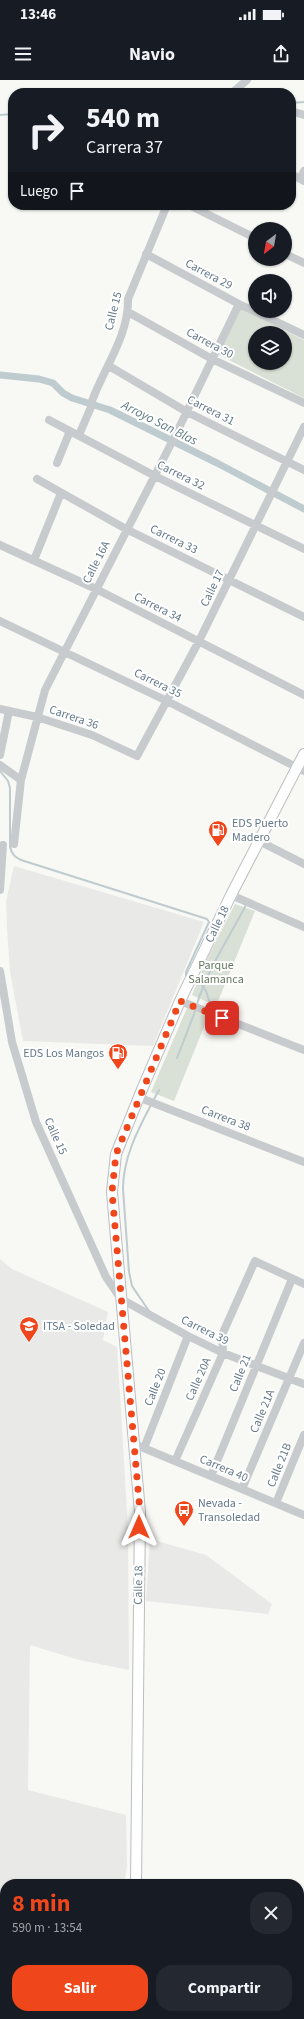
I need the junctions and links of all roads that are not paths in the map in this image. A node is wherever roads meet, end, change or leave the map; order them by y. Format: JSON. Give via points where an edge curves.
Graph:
{"nodes":[{"id":1,"x":247,"y":80,"type":"edge"},
{"id":2,"x":238,"y":88,"type":"edge"},
{"id":3,"x":165,"y":210,"type":"edge"},
{"id":4,"x":199,"y":210,"type":"edge"},
{"id":5,"x":248,"y":234,"type":"edge"},
{"id":6,"x":146,"y":254,"type":"junction"},
{"id":7,"x":292,"y":257,"type":"edge"},
{"id":8,"x":304,"y":263,"type":"edge"},
{"id":9,"x":239,"y":304,"type":"junction"},
{"id":10,"x":128,"y":312,"type":"junction"},
{"id":11,"x":304,"y":335,"type":"edge"},
{"id":12,"x":212,"y":358,"type":"junction"},
{"id":13,"x":110,"y":366,"type":"junction"},
{"id":14,"x":304,"y":403,"type":"edge"},
{"id":15,"x":187,"y":412,"type":"junction"},
{"id":16,"x":49,"y":420,"type":"dead end"},
{"id":17,"x":304,"y":428,"type":"edge"},
{"id":18,"x":70,"y":431,"type":"junction"},
{"id":19,"x":79,"y":435,"type":"junction"},
{"id":20,"x":287,"y":462,"type":"junction"},
{"id":21,"x":57,"y":463,"type":"dead end"},
{"id":22,"x":304,"y":470,"type":"edge"},
{"id":23,"x":155,"y":476,"type":"junction"},
{"id":24,"x":37,"y":479,"type":"dead end"},
{"id":25,"x":61,"y":493,"type":"junction"},
{"id":26,"x":256,"y":525,"type":"junction"},
{"id":27,"x":126,"y":529,"type":"junction"},
{"id":28,"x":0,"y":545,"type":"edge"},
{"id":29,"x":304,"y":549,"type":"edge"},
{"id":30,"x":34,"y":560,"type":"junction"},
{"id":31,"x":229,"y":580,"type":"junction"},
{"id":32,"x":96,"y":589,"type":"junction"},
{"id":33,"x":304,"y":616,"type":"edge"},
{"id":34,"x":0,"y":621,"type":"edge"},
{"id":35,"x":199,"y":641,"type":"junction"},
{"id":36,"x":66,"y":652,"type":"junction"},
{"id":37,"x":304,"y":695,"type":"edge"},
{"id":38,"x":167,"y":701,"type":"junction"},
{"id":39,"x":0,"y":709,"type":"edge"},
{"id":40,"x":8,"y":711,"type":"junction"},
{"id":41,"x":36,"y":717,"type":"junction"},
{"id":42,"x":304,"y":754,"type":"edge"},
{"id":43,"x":0,"y":755,"type":"edge"},
{"id":44,"x":137,"y":756,"type":"joint"},
{"id":45,"x":0,"y":765,"type":"edge"},
{"id":46,"x":300,"y":769,"type":"edge"},
{"id":47,"x":21,"y":780,"type":"junction"},
{"id":48,"x":259,"y":841,"type":"junction"},
{"id":49,"x":14,"y":844,"type":"dead end"},
{"id":50,"x":3,"y":845,"type":"dead end"},
{"id":51,"x":304,"y":864,"type":"edge"},
{"id":52,"x":0,"y":890,"type":"edge"},
{"id":53,"x":231,"y":894,"type":"junction"},
{"id":54,"x":304,"y":927,"type":"edge"},
{"id":55,"x":0,"y":971,"type":"edge"},
{"id":56,"x":180,"y":1001,"type":"junction"},
{"id":57,"x":304,"y":1050,"type":"edge"},
{"id":58,"x":138,"y":1097,"type":"junction"},
{"id":59,"x":304,"y":1162,"type":"edge"},
{"id":60,"x":292,"y":1280,"type":"junction"},
{"id":61,"x":304,"y":1284,"type":"edge"},
{"id":62,"x":121,"y":1298,"type":"junction"},
{"id":63,"x":188,"y":1336,"type":"junction"},
{"id":64,"x":304,"y":1343,"type":"edge"},
{"id":65,"x":223,"y":1352,"type":"junction"},
{"id":66,"x":256,"y":1365,"type":"junction"},
{"id":67,"x":289,"y":1378,"type":"junction"},
{"id":68,"x":304,"y":1384,"type":"edge"},
{"id":69,"x":304,"y":1435,"type":"edge"},
{"id":70,"x":134,"y":1444,"type":"junction"},
{"id":71,"x":144,"y":1448,"type":"junction"},
{"id":72,"x":175,"y":1461,"type":"junction"},
{"id":73,"x":211,"y":1476,"type":"junction"},
{"id":74,"x":242,"y":1489,"type":"junction"},
{"id":75,"x":276,"y":1503,"type":"junction"},
{"id":76,"x":304,"y":1515,"type":"edge"},
{"id":77,"x":136,"y":1879,"type":"edge"}],
"edges":[{"from":1,"to":2,"type":"street"},
{"from":3,"to":6,"type":"street","name":"Calle 15"},
{"from":4,"to":5,"type":"street"},
{"from":6,"to":9,"type":"street","name":"Carrera 29"},
{"from":6,"to":10,"type":"street","name":"Calle 15","via":[[128,299]]},
{"from":7,"to":8,"type":"street"},
{"from":9,"to":11,"type":"street","name":"Carrera 29"},
{"from":9,"to":12,"type":"street","name":"Calle 16A"},
{"from":10,"to":12,"type":"street","name":"Carrera 30"},
{"from":10,"to":13,"type":"street","name":"Calle 15"},
{"from":12,"to":14,"type":"street","name":"Carrera 30"},
{"from":12,"to":15,"type":"street","name":"Calle 16A"},
{"from":13,"to":15,"type":"street","name":"Carrera 31"},
{"from":13,"to":19,"type":"street","name":"Calle 15"},
{"from":15,"to":20,"type":"street","name":"Carrera 31"},
{"from":15,"to":23,"type":"street","name":"Calle 16A"},
{"from":16,"to":18,"type":"street","name":"Carrera 32"},
{"from":17,"to":20,"type":"street","name":"Calle 17"},
{"from":18,"to":19,"type":"street","name":"Carrera 32"},
{"from":18,"to":21,"type":"street"},
{"from":19,"to":23,"type":"street","name":"Carrera 32"},
{"from":20,"to":22,"type":"street","name":"Carrera 31"},
{"from":20,"to":26,"type":"street","name":"Calle 17"},
{"from":23,"to":26,"type":"street","name":"Carrera 32"},
{"from":23,"to":27,"type":"street","name":"Calle 16A"},
{"from":24,"to":25,"type":"street","name":"Carrera 33"},
{"from":25,"to":27,"type":"street","name":"Carrera 33"},
{"from":25,"to":30,"type":"street"},
{"from":26,"to":29,"type":"street","name":"Carrera 32"},
{"from":26,"to":31,"type":"street","name":"Calle 17"},
{"from":27,"to":31,"type":"street","name":"Carrera 33"},
{"from":27,"to":32,"type":"street","name":"Calle 16A"},
{"from":28,"to":30,"type":"street","name":"Carrera 34"},
{"from":30,"to":32,"type":"street","name":"Carrera 34"},
{"from":31,"to":33,"type":"street","name":"Carrera 33"},
{"from":31,"to":35,"type":"street","name":"Calle 17"},
{"from":32,"to":35,"type":"street","name":"Carrera 34"},
{"from":32,"to":36,"type":"street","name":"Calle 16A"},
{"from":34,"to":36,"type":"street","name":"Carrera 35"},
{"from":35,"to":37,"type":"street","name":"Carrera 34"},
{"from":35,"to":38,"type":"street","name":"Calle 17"},
{"from":36,"to":38,"type":"street","name":"Carrera 35"},
{"from":36,"to":41,"type":"street","name":"Calle 16A","via":[[45,690]]},
{"from":38,"to":44,"type":"street","name":"Calle 17"},
{"from":38,"to":46,"type":"street","name":"Carrera 35"},
{"from":39,"to":40,"type":"street","name":"Carrera 36"},
{"from":40,"to":41,"type":"street","name":"Carrera 36"},
{"from":40,"to":43,"type":"street"},
{"from":41,"to":44,"type":"street","name":"Carrera 36","via":[[92,735]]},
{"from":41,"to":47,"type":"street","name":"Calle 16A"},
{"from":42,"to":46,"type":"main road","name":"Calle 18"},
{"from":45,"to":47,"type":"street"},
{"from":46,"to":48,"type":"main road","name":"Calle 18"},
{"from":47,"to":49,"type":"street","name":"Calle 16A"},
{"from":48,"to":51,"type":"street"},
{"from":48,"to":53,"type":"main road","name":"Calle 18"},
{"from":50,"to":52,"type":"street"},
{"from":53,"to":54,"type":"street"},
{"from":53,"to":56,"type":"main road","name":"Calle 18"},
{"from":55,"to":62,"type":"street","name":"Calle 15","via":[[12,1042],[36,1122],[106,1277]]},
{"from":56,"to":57,"type":"street"},
{"from":56,"to":58,"type":"main road","name":"Calle 18"},
{"from":58,"to":59,"type":"street","name":"Carrera 38"},
{"from":58,"to":62,"type":"main road","name":"Calle 18","via":[[116,1154],[113,1172],[112,1192]]},
{"from":60,"to":61,"type":"street"},
{"from":60,"to":65,"type":"street","name":"Calle 20A","via":[[254,1261],[222,1335]]},
{"from":60,"to":66,"type":"street","name":"Calle 21"},
{"from":62,"to":63,"type":"street","name":"Carrera 39"},
{"from":62,"to":70,"type":"main road","name":"Calle 18"},
{"from":63,"to":65,"type":"street","name":"Carrera 39"},
{"from":63,"to":71,"type":"street","name":"Calle 20"},
{"from":64,"to":67,"type":"street","name":"Calle 21A"},
{"from":65,"to":66,"type":"street","name":"Carrera 39"},
{"from":65,"to":72,"type":"street","name":"Calle 20A"},
{"from":66,"to":67,"type":"street","name":"Carrera 39"},
{"from":66,"to":73,"type":"street","name":"Calle 21"},
{"from":67,"to":68,"type":"street","name":"Carrera 39"},
{"from":67,"to":74,"type":"street","name":"Calle 21A"},
{"from":69,"to":75,"type":"street","name":"Calle 21B"},
{"from":70,"to":71,"type":"street","name":"Carrera 40"},
{"from":70,"to":77,"type":"main road","name":"Calle 18","via":[[140,1512]]},
{"from":71,"to":72,"type":"street","name":"Carrera 40"},
{"from":72,"to":73,"type":"street","name":"Carrera 40"},
{"from":73,"to":74,"type":"street","name":"Carrera 40"},
{"from":74,"to":75,"type":"street","name":"Carrera 40"},
{"from":75,"to":76,"type":"street","name":"Carrera 40"}]}
